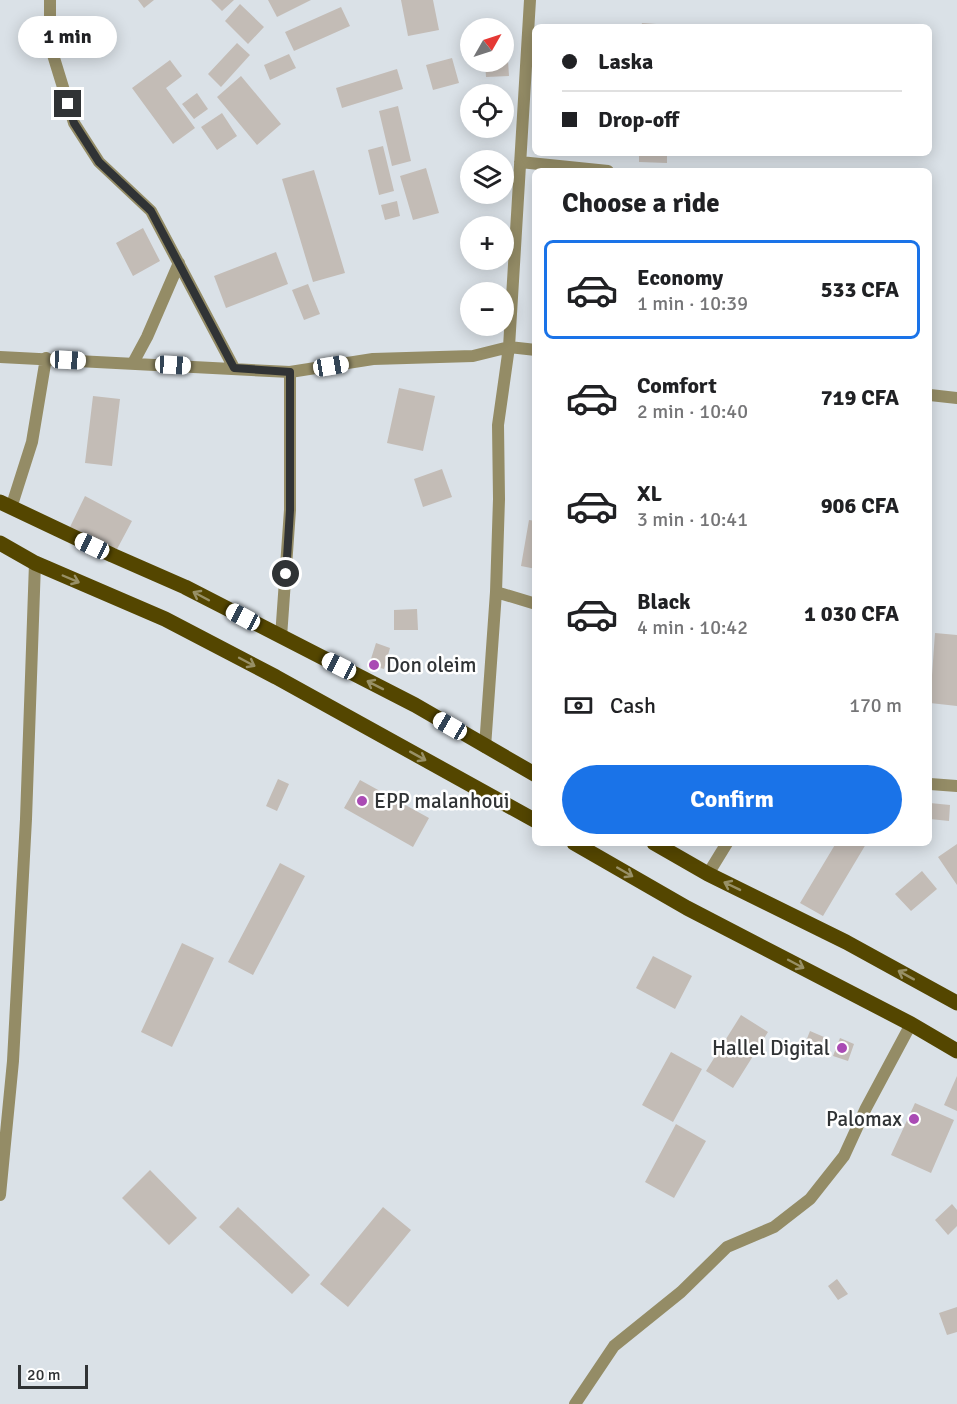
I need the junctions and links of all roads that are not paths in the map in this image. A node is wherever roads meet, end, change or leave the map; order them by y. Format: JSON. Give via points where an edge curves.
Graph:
{"nodes":[{"id":1,"x":50,"y":0,"type":"edge"},
{"id":2,"x":530,"y":0,"type":"edge"},
{"id":3,"x":520,"y":162,"type":"junction"},
{"id":4,"x":579,"y":168,"type":"edge"},
{"id":5,"x":178,"y":263,"type":"junction"},
{"id":6,"x":509,"y":347,"type":"junction"},
{"id":7,"x":532,"y":350,"type":"edge"},
{"id":8,"x":0,"y":357,"type":"edge"},
{"id":9,"x":46,"y":358,"type":"junction"},
{"id":10,"x":133,"y":363,"type":"junction"},
{"id":11,"x":234,"y":368,"type":"junction"},
{"id":12,"x":290,"y":372,"type":"junction"},
{"id":13,"x":932,"y":395,"type":"edge"},
{"id":14,"x":957,"y":398,"type":"edge"},
{"id":15,"x":6,"y":505,"type":"edge"},
{"id":16,"x":0,"y":543,"type":"edge"},
{"id":17,"x":35,"y":563,"type":"junction"},
{"id":18,"x":496,"y":592,"type":"junction"},
{"id":19,"x":532,"y":603,"type":"edge"},
{"id":20,"x":281,"y":637,"type":"junction"},
{"id":21,"x":485,"y":747,"type":"junction"},
{"id":22,"x":532,"y":773,"type":"edge"},
{"id":23,"x":932,"y":784,"type":"edge"},
{"id":24,"x":957,"y":786,"type":"edge"},
{"id":25,"x":532,"y":819,"type":"edge"},
{"id":26,"x":579,"y":846,"type":"edge"},
{"id":27,"x":659,"y":846,"type":"edge"},
{"id":28,"x":725,"y":846,"type":"edge"},
{"id":29,"x":708,"y":874,"type":"junction"},
{"id":30,"x":957,"y":1003,"type":"edge"},
{"id":31,"x":910,"y":1024,"type":"junction"},
{"id":32,"x":957,"y":1051,"type":"edge"},
{"id":33,"x":0,"y":1195,"type":"edge"},
{"id":34,"x":575,"y":1404,"type":"edge"}],
"edges":[{"from":1,"to":5,"type":"street","via":[[50,45],[74,123],[99,162],[151,211]]},
{"from":2,"to":3,"type":"street"},
{"from":3,"to":4,"type":"street"},
{"from":3,"to":6,"type":"street"},
{"from":5,"to":10,"type":"street"},
{"from":5,"to":11,"type":"street"},
{"from":6,"to":7,"type":"street"},
{"from":6,"to":12,"type":"street","via":[[473,356],[373,359]]},
{"from":6,"to":18,"type":"street","via":[[498,424]]},
{"from":8,"to":9,"type":"street"},
{"from":9,"to":10,"type":"street"},
{"from":9,"to":15,"type":"street","via":[[32,442]]},
{"from":10,"to":11,"type":"street"},
{"from":11,"to":12,"type":"street"},
{"from":12,"to":20,"type":"street","via":[[290,510]]},
{"from":13,"to":14,"type":"street"},
{"from":20,"to":15,"type":"main road","one_way":true,"via":[[185,587]]},
{"from":16,"to":17,"type":"main road"},
{"from":17,"to":25,"type":"main road","one_way":true,"via":[[165,618]]},
{"from":17,"to":33,"type":"street","via":[[13,1061]]},
{"from":18,"to":19,"type":"street"},
{"from":18,"to":21,"type":"street"},
{"from":21,"to":20,"type":"main road","one_way":true,"via":[[415,705]]},
{"from":21,"to":22,"type":"main road"},
{"from":23,"to":24,"type":"street"},
{"from":26,"to":31,"type":"main road","one_way":true,"via":[[687,908]]},
{"from":27,"to":29,"type":"main road"},
{"from":28,"to":29,"type":"street"},
{"from":30,"to":29,"type":"main road","one_way":true,"via":[[846,942]]},
{"from":31,"to":32,"type":"main road"},
{"from":31,"to":34,"type":"street","via":[[844,1156],[810,1199],[774,1227],[727,1247],[681,1292],[614,1346]]}]}
